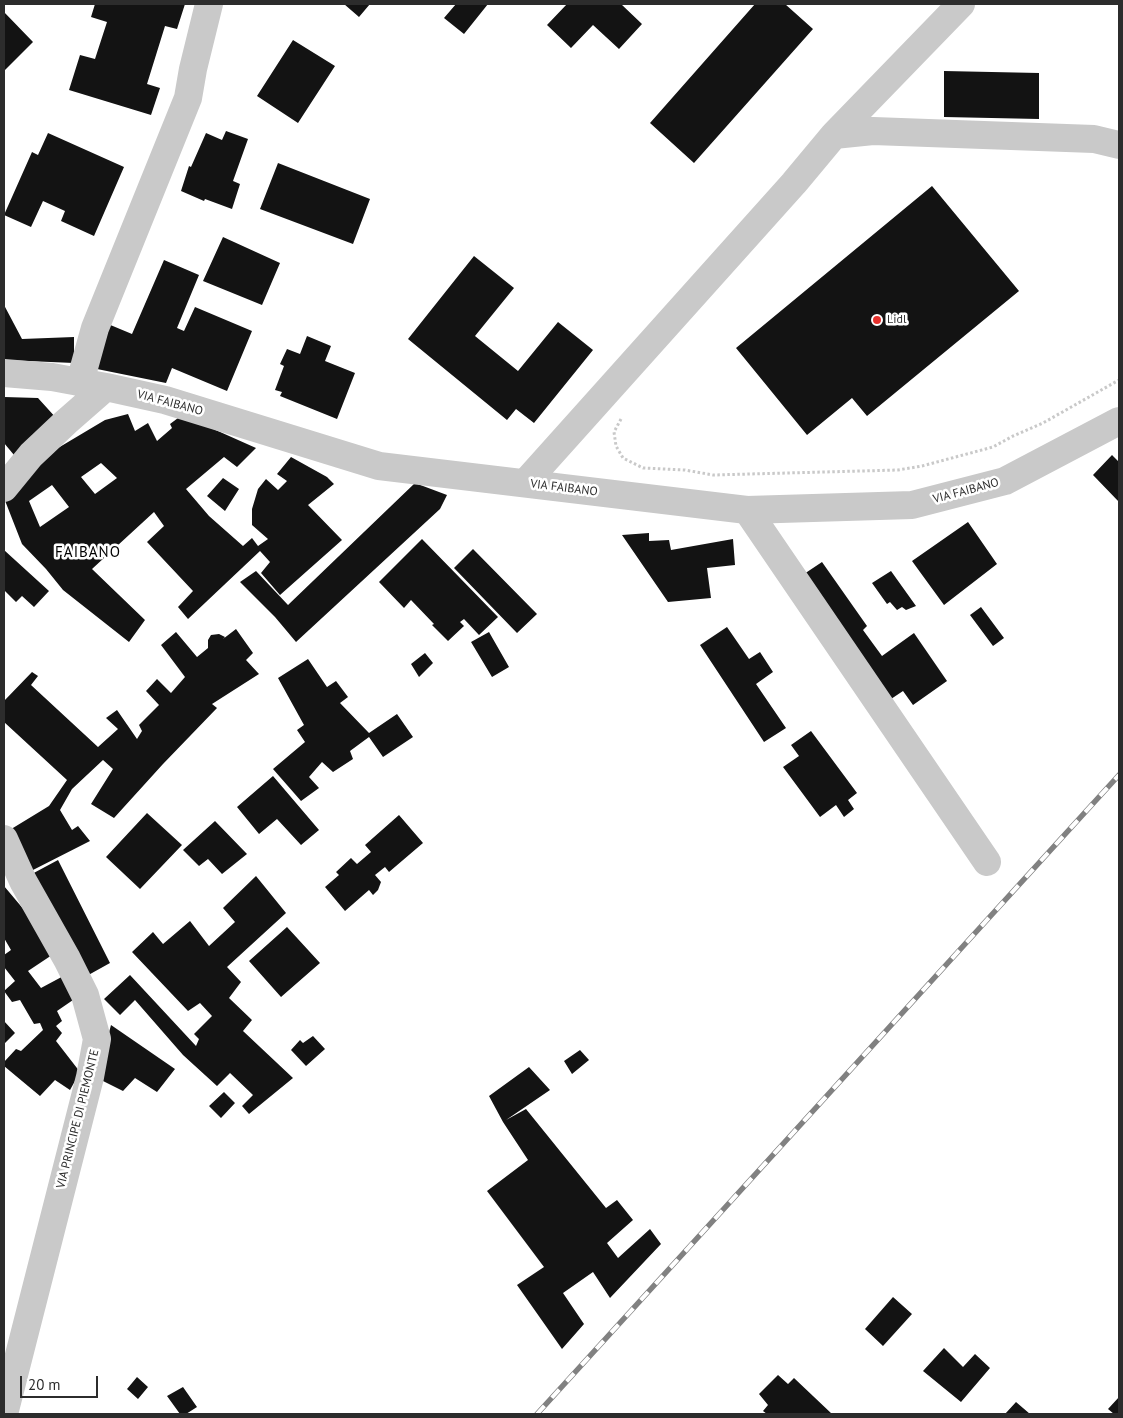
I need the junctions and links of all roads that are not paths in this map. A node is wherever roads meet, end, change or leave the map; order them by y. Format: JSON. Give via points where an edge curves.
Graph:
{"nodes":[{"id":1,"x":209,"y":4,"type":"edge"},
{"id":2,"x":961,"y":4,"type":"edge"},
{"id":3,"x":834,"y":135,"type":"junction"},
{"id":4,"x":1119,"y":145,"type":"edge"},
{"id":5,"x":4,"y":373,"type":"edge"},
{"id":6,"x":80,"y":382,"type":"junction"},
{"id":7,"x":106,"y":387,"type":"junction"},
{"id":8,"x":1119,"y":421,"type":"edge"},
{"id":9,"x":525,"y":483,"type":"junction"},
{"id":10,"x":4,"y":488,"type":"edge"},
{"id":11,"x":747,"y":510,"type":"junction"},
{"id":12,"x":4,"y":840,"type":"edge"},
{"id":13,"x":987,"y":862,"type":"dead end"},
{"id":14,"x":4,"y":1412,"type":"edge"}],
"edges":[{"from":1,"to":6,"type":"street","via":[[188,98],[95,328]]},
{"from":2,"to":3,"type":"street"},
{"from":3,"to":4,"type":"street","via":[[873,131],[1094,139]]},
{"from":3,"to":9,"type":"street","via":[[794,184]]},
{"from":5,"to":6,"type":"street","name":"VIA FAIBANO"},
{"from":6,"to":7,"type":"street","name":"VIA FAIBANO"},
{"from":7,"to":9,"type":"street","name":"VIA FAIBANO","via":[[165,400],[378,466]]},
{"from":7,"to":10,"type":"street","via":[[31,455]]},
{"from":8,"to":11,"type":"street","name":"VIA FAIBANO","via":[[1005,481],[912,505]]},
{"from":9,"to":11,"type":"street","name":"VIA FAIBANO"},
{"from":11,"to":13,"type":"street"},
{"from":12,"to":14,"type":"street","name":"VIA PRINCIPE DI PIEMONTE","via":[[23,882],[85,995],[97,1039]]}]}
